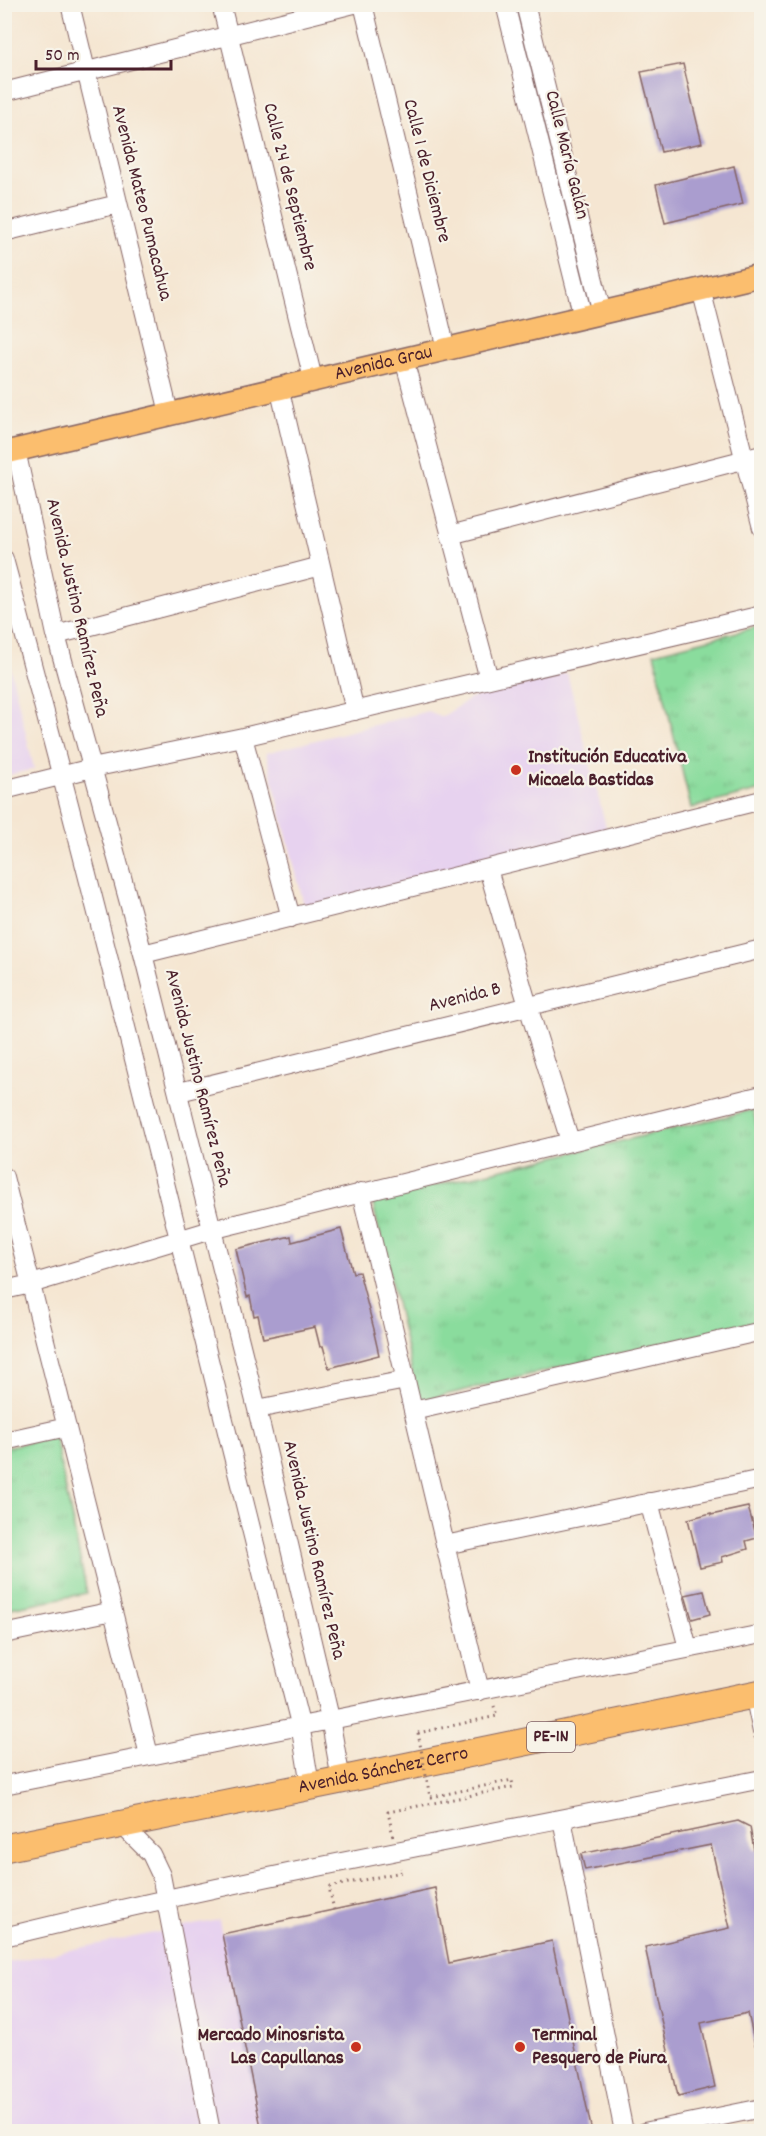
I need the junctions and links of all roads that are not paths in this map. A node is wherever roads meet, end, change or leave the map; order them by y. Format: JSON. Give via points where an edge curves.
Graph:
{"nodes":[{"id":1,"x":70,"y":4,"type":"edge"},
{"id":2,"x":220,"y":4,"type":"edge"},
{"id":3,"x":354,"y":4,"type":"edge"},
{"id":4,"x":363,"y":4,"type":"edge"},
{"id":5,"x":505,"y":4,"type":"edge"},
{"id":6,"x":525,"y":4,"type":"edge"},
{"id":7,"x":228,"y":36,"type":"junction"},
{"id":8,"x":86,"y":71,"type":"junction"},
{"id":9,"x":4,"y":92,"type":"edge"},
{"id":10,"x":118,"y":204,"type":"junction"},
{"id":11,"x":4,"y":232,"type":"edge"},
{"id":12,"x":762,"y":275,"type":"edge"},
{"id":13,"x":701,"y":289,"type":"junction"},
{"id":14,"x":593,"y":315,"type":"junction"},
{"id":15,"x":446,"y":349,"type":"junction"},
{"id":16,"x":404,"y":359,"type":"junction"},
{"id":17,"x":313,"y":380,"type":"junction"},
{"id":18,"x":279,"y":387,"type":"junction"},
{"id":19,"x":168,"y":413,"type":"junction"},
{"id":20,"x":10,"y":452,"type":"edge"},
{"id":21,"x":753,"y":457,"type":"edge"},
{"id":22,"x":762,"y":528,"type":"edge"},
{"id":23,"x":450,"y":535,"type":"junction"},
{"id":24,"x":4,"y":559,"type":"edge"},
{"id":25,"x":321,"y":566,"type":"junction"},
{"id":26,"x":762,"y":615,"type":"edge"},
{"id":27,"x":56,"y":635,"type":"junction"},
{"id":28,"x":489,"y":679,"type":"junction"},
{"id":29,"x":355,"y":711,"type":"junction"},
{"id":30,"x":243,"y":737,"type":"junction"},
{"id":31,"x":92,"y":768,"type":"junction"},
{"id":32,"x":63,"y":775,"type":"junction"},
{"id":33,"x":4,"y":790,"type":"edge"},
{"id":34,"x":762,"y":800,"type":"edge"},
{"id":35,"x":488,"y":869,"type":"junction"},
{"id":36,"x":291,"y":918,"type":"junction"},
{"id":37,"x":762,"y":949,"type":"edge"},
{"id":38,"x":143,"y":954,"type":"junction"},
{"id":39,"x":528,"y":1006,"type":"junction"},
{"id":40,"x":179,"y":1092,"type":"junction"},
{"id":41,"x":761,"y":1099,"type":"edge"},
{"id":42,"x":570,"y":1141,"type":"junction"},
{"id":43,"x":4,"y":1177,"type":"edge"},
{"id":44,"x":361,"y":1192,"type":"junction"},
{"id":45,"x":211,"y":1230,"type":"junction"},
{"id":46,"x":181,"y":1239,"type":"junction"},
{"id":47,"x":31,"y":1284,"type":"junction"},
{"id":48,"x":4,"y":1290,"type":"edge"},
{"id":49,"x":762,"y":1331,"type":"edge"},
{"id":50,"x":406,"y":1380,"type":"junction"},
{"id":51,"x":257,"y":1409,"type":"junction"},
{"id":52,"x":413,"y":1411,"type":"junction"},
{"id":53,"x":67,"y":1427,"type":"junction"},
{"id":54,"x":4,"y":1441,"type":"edge"},
{"id":55,"x":762,"y":1479,"type":"edge"},
{"id":56,"x":649,"y":1502,"type":"junction"},
{"id":57,"x":445,"y":1545,"type":"junction"},
{"id":58,"x":113,"y":1611,"type":"junction"},
{"id":59,"x":4,"y":1634,"type":"edge"},
{"id":60,"x":762,"y":1634,"type":"edge"},
{"id":61,"x":688,"y":1648,"type":"junction"},
{"id":62,"x":758,"y":1694,"type":"edge"},
{"id":63,"x":482,"y":1699,"type":"junction"},
{"id":64,"x":330,"y":1718,"type":"junction"},
{"id":65,"x":300,"y":1724,"type":"junction"},
{"id":66,"x":762,"y":1732,"type":"edge"},
{"id":67,"x":149,"y":1755,"type":"junction"},
{"id":68,"x":762,"y":1779,"type":"edge"},
{"id":69,"x":341,"y":1780,"type":"junction"},
{"id":70,"x":4,"y":1785,"type":"edge"},
{"id":71,"x":310,"y":1785,"type":"junction"},
{"id":72,"x":562,"y":1820,"type":"junction"},
{"id":73,"x":121,"y":1824,"type":"junction"},
{"id":74,"x":4,"y":1848,"type":"edge"},
{"id":75,"x":167,"y":1900,"type":"junction"},
{"id":76,"x":4,"y":1937,"type":"edge"},
{"id":77,"x":762,"y":2108,"type":"edge"},
{"id":78,"x":211,"y":2132,"type":"edge"},
{"id":79,"x":624,"y":2132,"type":"edge"},
{"id":80,"x":644,"y":2132,"type":"edge"}],
"edges":[{"from":1,"to":8,"type":"street","name":"Avenida Mateo Pumacahua"},
{"from":2,"to":7,"type":"street","name":"Calle 24 de Septiembre"},
{"from":3,"to":7,"type":"street"},
{"from":4,"to":15,"type":"street","name":"Calle 1 de Diciembre"},
{"from":5,"to":14,"type":"street","name":"Calle María Galán"},
{"from":6,"to":14,"type":"street","name":"Calle María Galán"},
{"from":7,"to":8,"type":"street"},
{"from":7,"to":17,"type":"street","name":"Calle 24 de Septiembre"},
{"from":8,"to":9,"type":"street"},
{"from":8,"to":10,"type":"street","name":"Avenida Mateo Pumacahua"},
{"from":10,"to":11,"type":"street"},
{"from":10,"to":19,"type":"street","name":"Avenida Mateo Pumacahua"},
{"from":12,"to":13,"type":"main road","name":"Avenida Grau"},
{"from":13,"to":14,"type":"main road","name":"Avenida Grau"},
{"from":13,"to":21,"type":"street"},
{"from":14,"to":15,"type":"main road","name":"Avenida Grau"},
{"from":15,"to":16,"type":"main road","name":"Avenida Grau"},
{"from":16,"to":17,"type":"main road","name":"Avenida Grau"},
{"from":16,"to":23,"type":"street"},
{"from":17,"to":18,"type":"main road","name":"Avenida Grau"},
{"from":18,"to":19,"type":"main road","name":"Avenida Grau"},
{"from":18,"to":25,"type":"street"},
{"from":19,"to":20,"type":"main road","name":"Avenida Grau"},
{"from":20,"to":27,"type":"street","name":"Avenida Justino Ramírez Peña"},
{"from":21,"to":22,"type":"street"},
{"from":21,"to":23,"type":"street"},
{"from":23,"to":28,"type":"street"},
{"from":24,"to":32,"type":"street"},
{"from":25,"to":27,"type":"street"},
{"from":25,"to":29,"type":"street"},
{"from":26,"to":28,"type":"street"},
{"from":27,"to":31,"type":"street","name":"Avenida Justino Ramírez Peña"},
{"from":28,"to":29,"type":"street"},
{"from":29,"to":30,"type":"street"},
{"from":30,"to":31,"type":"street"},
{"from":30,"to":36,"type":"street"},
{"from":31,"to":32,"type":"street"},
{"from":31,"to":38,"type":"street","name":"Avenida Justino Ramírez Peña"},
{"from":32,"to":33,"type":"street"},
{"from":32,"to":46,"type":"street"},
{"from":34,"to":35,"type":"street"},
{"from":35,"to":36,"type":"street"},
{"from":35,"to":39,"type":"street"},
{"from":36,"to":38,"type":"street"},
{"from":37,"to":39,"type":"street","name":"Avenida B"},
{"from":38,"to":40,"type":"street","name":"Avenida Justino Ramírez Peña"},
{"from":39,"to":40,"type":"street","name":"Avenida B"},
{"from":39,"to":42,"type":"street"},
{"from":40,"to":45,"type":"street","name":"Avenida Justino Ramírez Peña"},
{"from":41,"to":42,"type":"street"},
{"from":42,"to":44,"type":"street"},
{"from":43,"to":47,"type":"street"},
{"from":44,"to":45,"type":"street"},
{"from":44,"to":50,"type":"street"},
{"from":45,"to":46,"type":"street"},
{"from":45,"to":51,"type":"street","name":"Avenida Justino Ramírez Peña"},
{"from":46,"to":47,"type":"street"},
{"from":46,"to":65,"type":"street"},
{"from":47,"to":48,"type":"street"},
{"from":47,"to":53,"type":"street"},
{"from":49,"to":52,"type":"street"},
{"from":50,"to":51,"type":"street"},
{"from":50,"to":52,"type":"street"},
{"from":51,"to":64,"type":"street","name":"Avenida Justino Ramírez Peña"},
{"from":52,"to":57,"type":"street"},
{"from":53,"to":54,"type":"street"},
{"from":53,"to":58,"type":"street"},
{"from":55,"to":56,"type":"street"},
{"from":56,"to":57,"type":"street"},
{"from":56,"to":61,"type":"street"},
{"from":57,"to":63,"type":"street"},
{"from":58,"to":59,"type":"street"},
{"from":58,"to":67,"type":"street"},
{"from":60,"to":61,"type":"street"},
{"from":61,"to":63,"type":"street"},
{"from":62,"to":66,"type":"street"},
{"from":62,"to":69,"type":"highway","name":"Avenida Sánchez Cerro","number":"PE-1N"},
{"from":63,"to":64,"type":"street"},
{"from":64,"to":65,"type":"street"},
{"from":64,"to":69,"type":"street","name":"Avenida Justino Ramírez Peña"},
{"from":65,"to":67,"type":"street"},
{"from":65,"to":71,"type":"street"},
{"from":67,"to":70,"type":"street"},
{"from":68,"to":72,"type":"street"},
{"from":69,"to":71,"type":"highway","name":"Avenida Sánchez Cerro","number":"PE-1N"},
{"from":71,"to":73,"type":"highway","name":"Avenida Sánchez Cerro","number":"PE-1N"},
{"from":72,"to":75,"type":"street","via":[[396,1850]]},
{"from":72,"to":79,"type":"street"},
{"from":73,"to":74,"type":"highway","name":"Avenida Sánchez Cerro","number":"PE-1N"},
{"from":73,"to":75,"type":"street","via":[[150,1854],[161,1875]]},
{"from":75,"to":76,"type":"street"},
{"from":75,"to":78,"type":"street"},
{"from":77,"to":80,"type":"street"}]}
